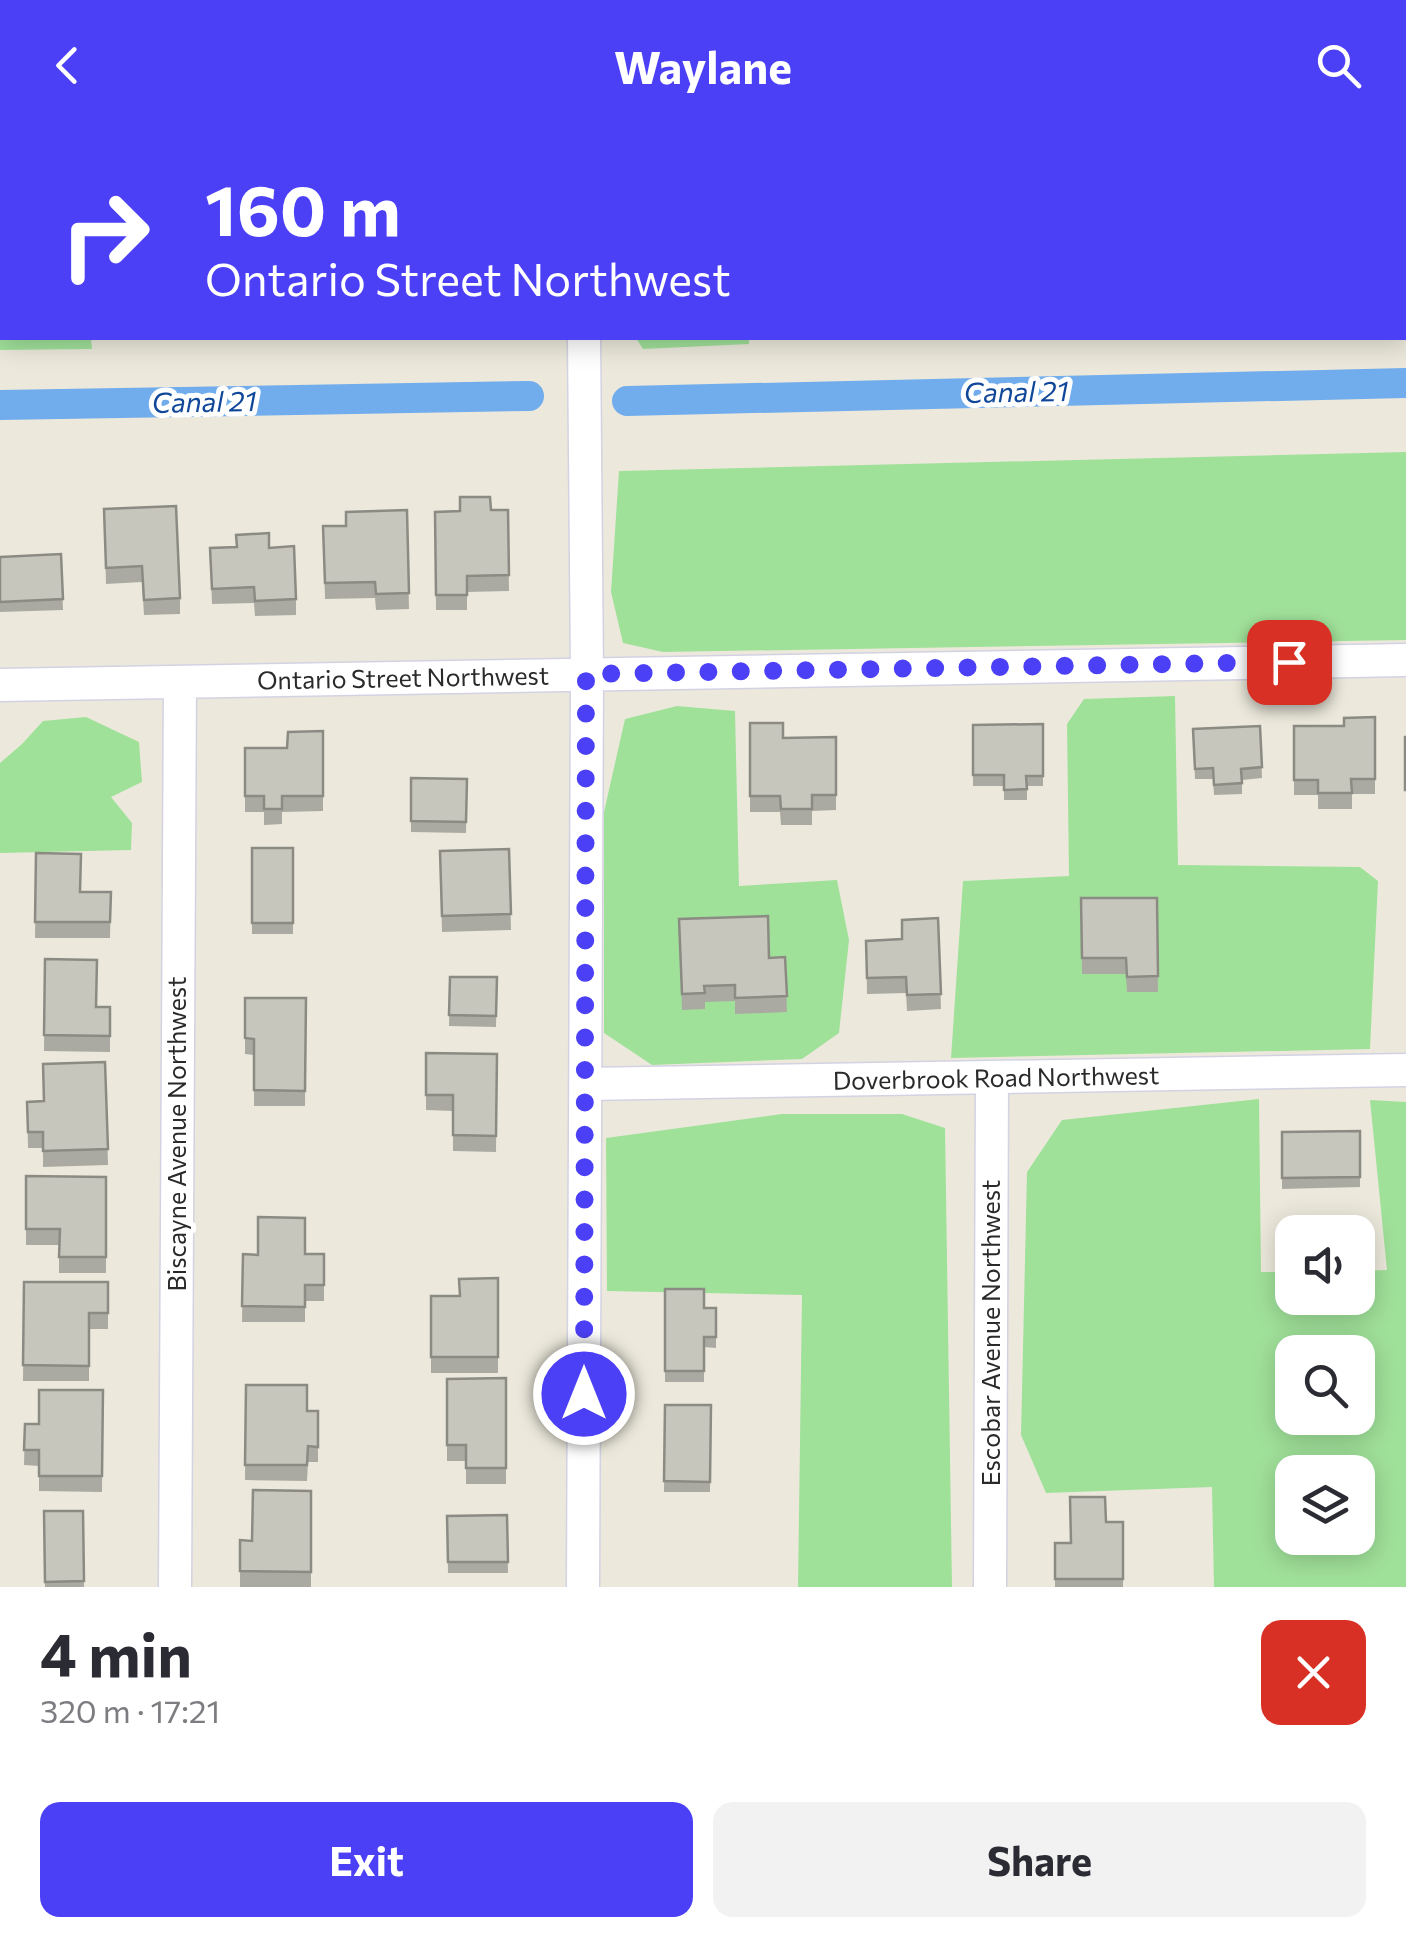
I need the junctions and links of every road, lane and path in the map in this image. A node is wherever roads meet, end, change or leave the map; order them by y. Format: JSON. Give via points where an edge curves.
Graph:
{"nodes":[{"id":1,"x":584,"y":340,"type":"edge"},
{"id":2,"x":1406,"y":660,"type":"edge"},
{"id":3,"x":586,"y":674,"type":"junction"},
{"id":4,"x":180,"y":682,"type":"junction"},
{"id":5,"x":0,"y":685,"type":"edge"},
{"id":6,"x":1406,"y":1070,"type":"edge"},
{"id":7,"x":992,"y":1078,"type":"junction"},
{"id":8,"x":586,"y":1084,"type":"junction"},
{"id":9,"x":174,"y":1587,"type":"edge"},
{"id":10,"x":583,"y":1587,"type":"edge"},
{"id":11,"x":990,"y":1587,"type":"edge"}],
"edges":[{"from":1,"to":3,"type":"street"},
{"from":2,"to":3,"type":"street","name":"Ontario Street Northwest"},
{"from":3,"to":4,"type":"street","name":"Ontario Street Northwest"},
{"from":3,"to":8,"type":"street"},
{"from":4,"to":5,"type":"street","name":"Ontario Street Northwest"},
{"from":4,"to":9,"type":"street","name":"Biscayne Avenue Northwest"},
{"from":6,"to":7,"type":"street","name":"Doverbrook Road Northwest"},
{"from":7,"to":8,"type":"street","name":"Doverbrook Road Northwest"},
{"from":7,"to":11,"type":"street","name":"Escobar Avenue Northwest"},
{"from":8,"to":10,"type":"street"}]}
